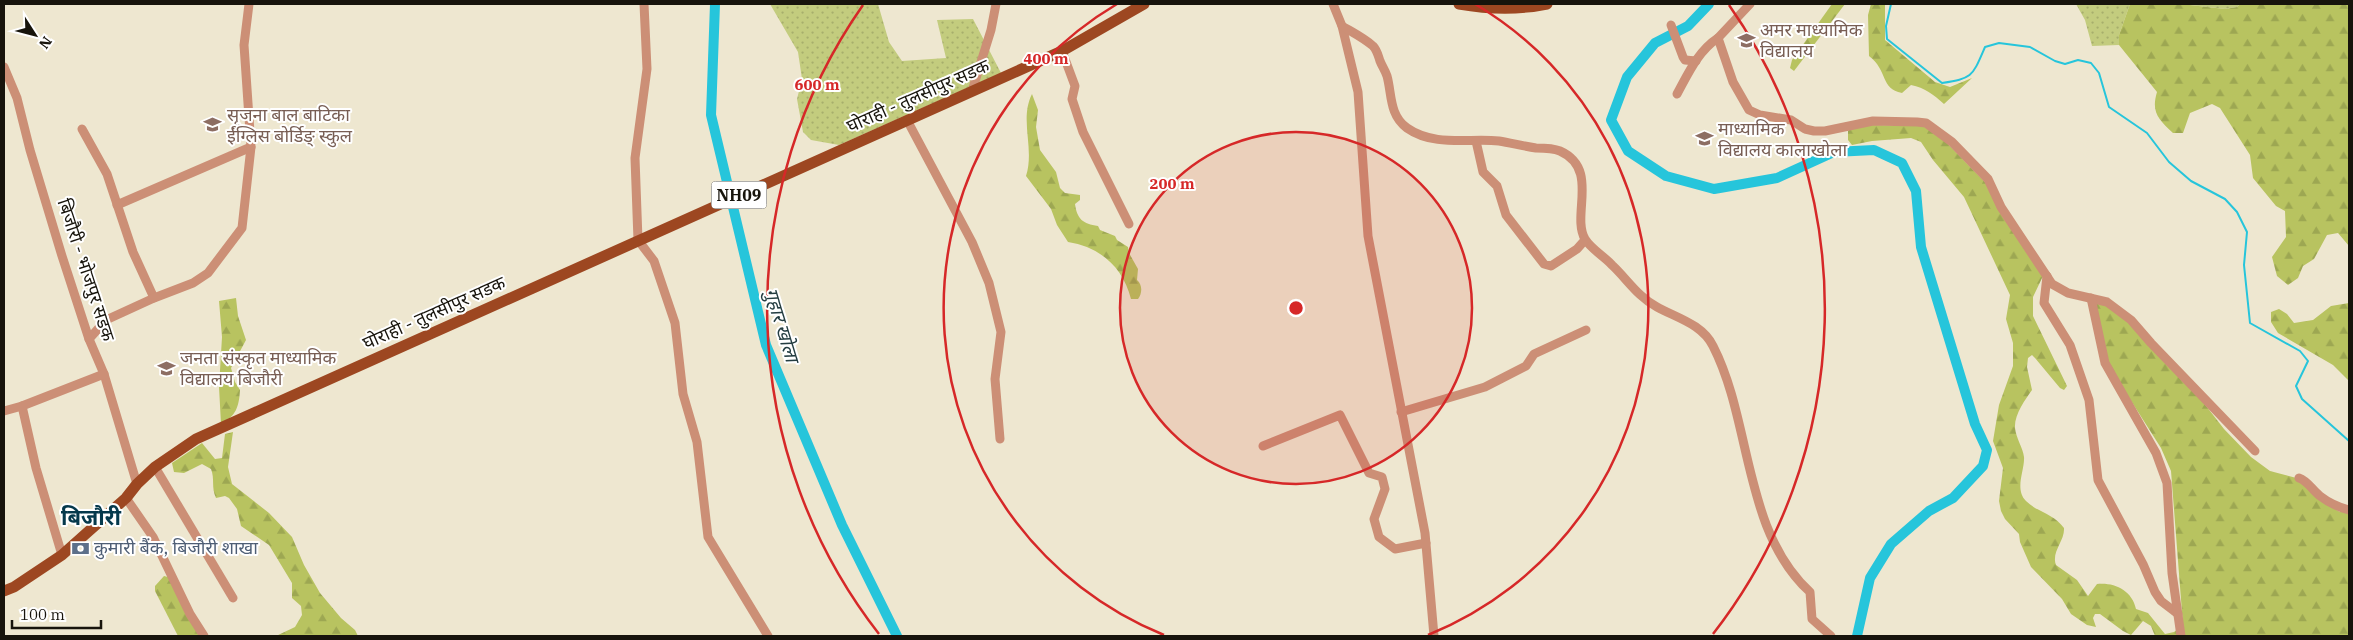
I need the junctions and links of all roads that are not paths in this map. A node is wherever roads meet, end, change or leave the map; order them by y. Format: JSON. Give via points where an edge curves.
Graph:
{"nodes":[{"id":1,"x":248,"y":4,"type":"edge"},
{"id":2,"x":644,"y":4,"type":"edge"},
{"id":3,"x":996,"y":4,"type":"edge"},
{"id":4,"x":1144,"y":4,"type":"edge"},
{"id":5,"x":1333,"y":4,"type":"edge"},
{"id":6,"x":1459,"y":4,"type":"edge"},
{"id":7,"x":1547,"y":4,"type":"edge"},
{"id":8,"x":1750,"y":4,"type":"edge"},
{"id":9,"x":1489,"y":5,"type":"edge"},
{"id":10,"x":1671,"y":25,"type":"dead end"},
{"id":11,"x":1342,"y":26,"type":"junction"},
{"id":12,"x":1718,"y":38,"type":"junction"},
{"id":13,"x":1062,"y":51,"type":"junction"},
{"id":14,"x":1696,"y":61,"type":"junction"},
{"id":15,"x":4,"y":67,"type":"edge"},
{"id":16,"x":972,"y":91,"type":"junction"},
{"id":17,"x":1677,"y":94,"type":"dead end"},
{"id":18,"x":907,"y":120,"type":"junction"},
{"id":19,"x":82,"y":129,"type":"dead end"},
{"id":20,"x":1476,"y":141,"type":"junction"},
{"id":21,"x":251,"y":147,"type":"junction"},
{"id":22,"x":117,"y":205,"type":"junction"},
{"id":23,"x":1128,"y":224,"type":"dead end"},
{"id":24,"x":638,"y":240,"type":"junction"},
{"id":25,"x":1586,"y":240,"type":"junction"},
{"id":26,"x":2047,"y":276,"type":"junction"},
{"id":27,"x":154,"y":298,"type":"junction"},
{"id":28,"x":2091,"y":298,"type":"junction"},
{"id":29,"x":1586,"y":330,"type":"dead end"},
{"id":30,"x":89,"y":338,"type":"junction"},
{"id":31,"x":104,"y":374,"type":"junction"},
{"id":32,"x":22,"y":406,"type":"junction"},
{"id":33,"x":4,"y":411,"type":"edge"},
{"id":34,"x":1402,"y":412,"type":"junction"},
{"id":35,"x":1000,"y":439,"type":"dead end"},
{"id":36,"x":1262,"y":446,"type":"dead end"},
{"id":37,"x":2255,"y":451,"type":"dead end"},
{"id":38,"x":155,"y":466,"type":"junction"},
{"id":39,"x":2299,"y":478,"type":"dead end"},
{"id":40,"x":137,"y":484,"type":"junction"},
{"id":41,"x":126,"y":498,"type":"junction"},
{"id":42,"x":2349,"y":510,"type":"edge"},
{"id":43,"x":1426,"y":543,"type":"junction"},
{"id":44,"x":62,"y":555,"type":"junction"},
{"id":45,"x":4,"y":591,"type":"edge"},
{"id":46,"x":233,"y":598,"type":"dead end"},
{"id":47,"x":2178,"y":614,"type":"junction"},
{"id":48,"x":204,"y":636,"type":"edge"},
{"id":49,"x":768,"y":636,"type":"edge"},
{"id":50,"x":1434,"y":636,"type":"edge"},
{"id":51,"x":1831,"y":636,"type":"edge"},
{"id":52,"x":2181,"y":636,"type":"edge"}],
"edges":[{"from":1,"to":21,"type":"street","via":[[244,45]]},
{"from":2,"to":24,"type":"street","via":[[646,69],[635,158]]},
{"from":3,"to":16,"type":"street"},
{"from":4,"to":13,"type":"main road","name":"घोराही - तुलसीपुर सडक","number":"NH09"},
{"from":5,"to":11,"type":"street"},
{"from":6,"to":9,"type":"main road"},
{"from":7,"to":9,"type":"main road","via":[[1529,8]]},
{"from":8,"to":12,"type":"street"},
{"from":10,"to":14,"type":"street","via":[[1685,60]]},
{"from":11,"to":20,"type":"street","via":[[1377,52],[1387,75],[1392,107],[1406,127],[1428,137]]},
{"from":11,"to":34,"type":"street","via":[[1358,92],[1368,236]]},
{"from":12,"to":14,"type":"street"},
{"from":12,"to":26,"type":"street","via":[[1742,102],[1760,115],[1791,120],[1814,131],[1873,121],[1926,123],[1935,129],[1988,179],[2001,207]]},
{"from":13,"to":16,"type":"main road","name":"घोराही - तुलसीपुर सडक","number":"NH09"},
{"from":13,"to":23,"type":"street","via":[[1075,86],[1072,99],[1084,132]]},
{"from":14,"to":17,"type":"street"},
{"from":15,"to":30,"type":"street","name":"बिजौरी - भोजपुर सडक","via":[[17,98]]},
{"from":16,"to":18,"type":"main road","name":"घोराही - तुलसीपुर सडक","number":"NH09"},
{"from":18,"to":24,"type":"main road","name":"घोराही - तुलसीपुर सडक","number":"NH09"},
{"from":18,"to":35,"type":"street","via":[[972,242],[989,283],[1002,332],[995,380]]},
{"from":19,"to":22,"type":"street","via":[[107,174]]},
{"from":20,"to":25,"type":"street","via":[[1558,150],[1574,159],[1580,172],[1584,202],[1582,225]]},
{"from":20,"to":25,"type":"street","via":[[1483,172],[1497,186],[1506,215],[1544,264],[1551,266]]},
{"from":21,"to":22,"type":"street"},
{"from":21,"to":27,"type":"street","via":[[242,228],[208,272],[194,283]]},
{"from":22,"to":27,"type":"street","via":[[133,252]]},
{"from":24,"to":38,"type":"main road","name":"घोराही - तुलसीपुर सडक","number":"NH09","via":[[196,440]]},
{"from":24,"to":49,"type":"street","via":[[654,261],[675,323],[683,394],[698,442],[708,537]]},
{"from":25,"to":51,"type":"street","via":[[1634,290],[1656,307],[1693,324],[1712,344],[1725,374],[1748,467],[1772,538],[1794,578],[1810,592],[1812,619]]},
{"from":26,"to":28,"type":"street","via":[[2052,284],[2068,293]]},
{"from":26,"to":47,"type":"street","via":[[2044,303],[2070,345],[2089,400],[2098,480],[2158,597]]},
{"from":27,"to":30,"type":"street","via":[[106,320]]},
{"from":28,"to":37,"type":"street","via":[[2107,302],[2131,320]]},
{"from":28,"to":47,"type":"street","via":[[2105,363],[2156,453],[2167,483],[2172,573]]},
{"from":29,"to":34,"type":"street","via":[[1534,354],[1526,366],[1485,387]]},
{"from":30,"to":31,"type":"street","name":"बिजौरी - भोजपुर सडक"},
{"from":31,"to":32,"type":"street"},
{"from":31,"to":40,"type":"street","name":"बिजौरी - भोजपुर सडक"},
{"from":32,"to":33,"type":"street"},
{"from":32,"to":44,"type":"street"},
{"from":34,"to":43,"type":"street"},
{"from":36,"to":43,"type":"street","via":[[1340,415],[1370,473],[1382,477],[1385,488],[1374,519],[1379,536],[1395,549]]},
{"from":38,"to":40,"type":"main road","name":"घोराही - तुलसीपुर सडक","number":"NH09"},
{"from":38,"to":46,"type":"street"},
{"from":39,"to":42,"type":"street","via":[[2335,506]]},
{"from":40,"to":41,"type":"main road","name":"घोराही - तुलसीपुर सडक","number":"NH09"},
{"from":41,"to":44,"type":"main road","name":"घोराही - तुलसीपुर सडक","number":"NH09"},
{"from":41,"to":48,"type":"street","via":[[153,537]]},
{"from":43,"to":50,"type":"street"},
{"from":44,"to":45,"type":"main road","name":"घोराही - तुलसीपुर सडक","number":"NH09"},
{"from":47,"to":52,"type":"street"}]}
